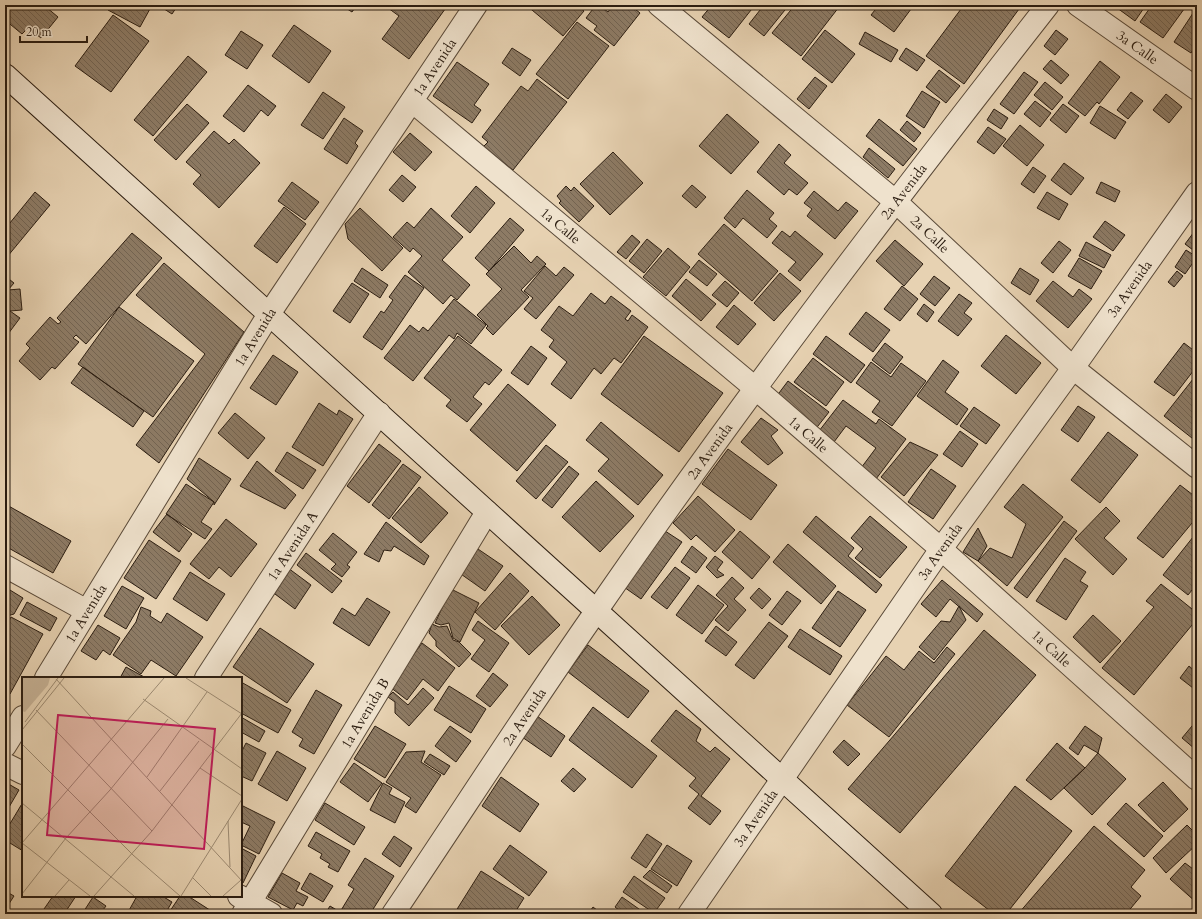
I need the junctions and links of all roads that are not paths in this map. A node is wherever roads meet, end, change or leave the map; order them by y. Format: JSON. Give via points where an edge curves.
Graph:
{"nodes":[{"id":1,"x":476,"y":5,"type":"edge"},
{"id":2,"x":659,"y":5,"type":"edge"},
{"id":3,"x":1048,"y":5,"type":"edge"},
{"id":4,"x":1078,"y":5,"type":"edge"},
{"id":5,"x":5,"y":75,"type":"edge"},
{"id":6,"x":1197,"y":89,"type":"edge"},
{"id":7,"x":412,"y":101,"type":"junction"},
{"id":8,"x":1197,"y":193,"type":"edge"},
{"id":9,"x":895,"y":201,"type":"junction"},
{"id":10,"x":269,"y":314,"type":"junction"},
{"id":11,"x":1073,"y":368,"type":"junction"},
{"id":12,"x":755,"y":388,"type":"junction"},
{"id":13,"x":379,"y":413,"type":"junction"},
{"id":14,"x":1197,"y":468,"type":"edge"},
{"id":15,"x":487,"y":512,"type":"junction"},
{"id":16,"x":941,"y":549,"type":"junction"},
{"id":17,"x":5,"y":566,"type":"edge"},
{"id":18,"x":596,"y":610,"type":"junction"},
{"id":19,"x":87,"y":611,"type":"junction"},
{"id":20,"x":47,"y":677,"type":"edge"},
{"id":21,"x":207,"y":677,"type":"edge"},
{"id":22,"x":22,"y":719,"type":"edge"},
{"id":23,"x":5,"y":746,"type":"edge"},
{"id":24,"x":5,"y":764,"type":"edge"},
{"id":25,"x":22,"y":772,"type":"edge"},
{"id":26,"x":782,"y":779,"type":"junction"},
{"id":27,"x":1197,"y":779,"type":"edge"},
{"id":28,"x":244,"y":904,"type":"edge"},
{"id":29,"x":271,"y":914,"type":"edge"},
{"id":30,"x":393,"y":914,"type":"edge"},
{"id":31,"x":688,"y":914,"type":"edge"},
{"id":32,"x":931,"y":914,"type":"edge"}],
"edges":[{"from":1,"to":7,"type":"street","name":"1a Avenida"},
{"from":2,"to":9,"type":"street","name":"2a Calle"},
{"from":3,"to":9,"type":"street","name":"2a Avenida"},
{"from":4,"to":6,"type":"street","name":"3a Calle"},
{"from":5,"to":10,"type":"street"},
{"from":7,"to":10,"type":"street","name":"1a Avenida"},
{"from":7,"to":12,"type":"street","name":"1a Calle"},
{"from":8,"to":11,"type":"street","name":"3a Avenida"},
{"from":9,"to":11,"type":"street","name":"2a Calle"},
{"from":9,"to":12,"type":"street","name":"2a Avenida"},
{"from":10,"to":13,"type":"street"},
{"from":10,"to":19,"type":"street","name":"1a Avenida"},
{"from":11,"to":14,"type":"street","name":"2a Calle"},
{"from":11,"to":16,"type":"street","name":"3a Avenida"},
{"from":12,"to":16,"type":"street","name":"1a Calle"},
{"from":12,"to":18,"type":"street","name":"2a Avenida"},
{"from":13,"to":15,"type":"street"},
{"from":13,"to":21,"type":"street","name":"1a Avenida A"},
{"from":15,"to":18,"type":"street"},
{"from":15,"to":28,"type":"street","name":"1a Avenida B"},
{"from":16,"to":26,"type":"street","name":"3a Avenida"},
{"from":16,"to":27,"type":"street","name":"1a Calle"},
{"from":17,"to":19,"type":"street"},
{"from":18,"to":26,"type":"street"},
{"from":18,"to":30,"type":"street","name":"2a Avenida"},
{"from":19,"to":20,"type":"street","name":"1a Avenida"},
{"from":22,"to":23,"type":"street"},
{"from":24,"to":25,"type":"street"},
{"from":26,"to":31,"type":"street","name":"3a Avenida"},
{"from":26,"to":32,"type":"street"},
{"from":28,"to":29,"type":"street"}]}
